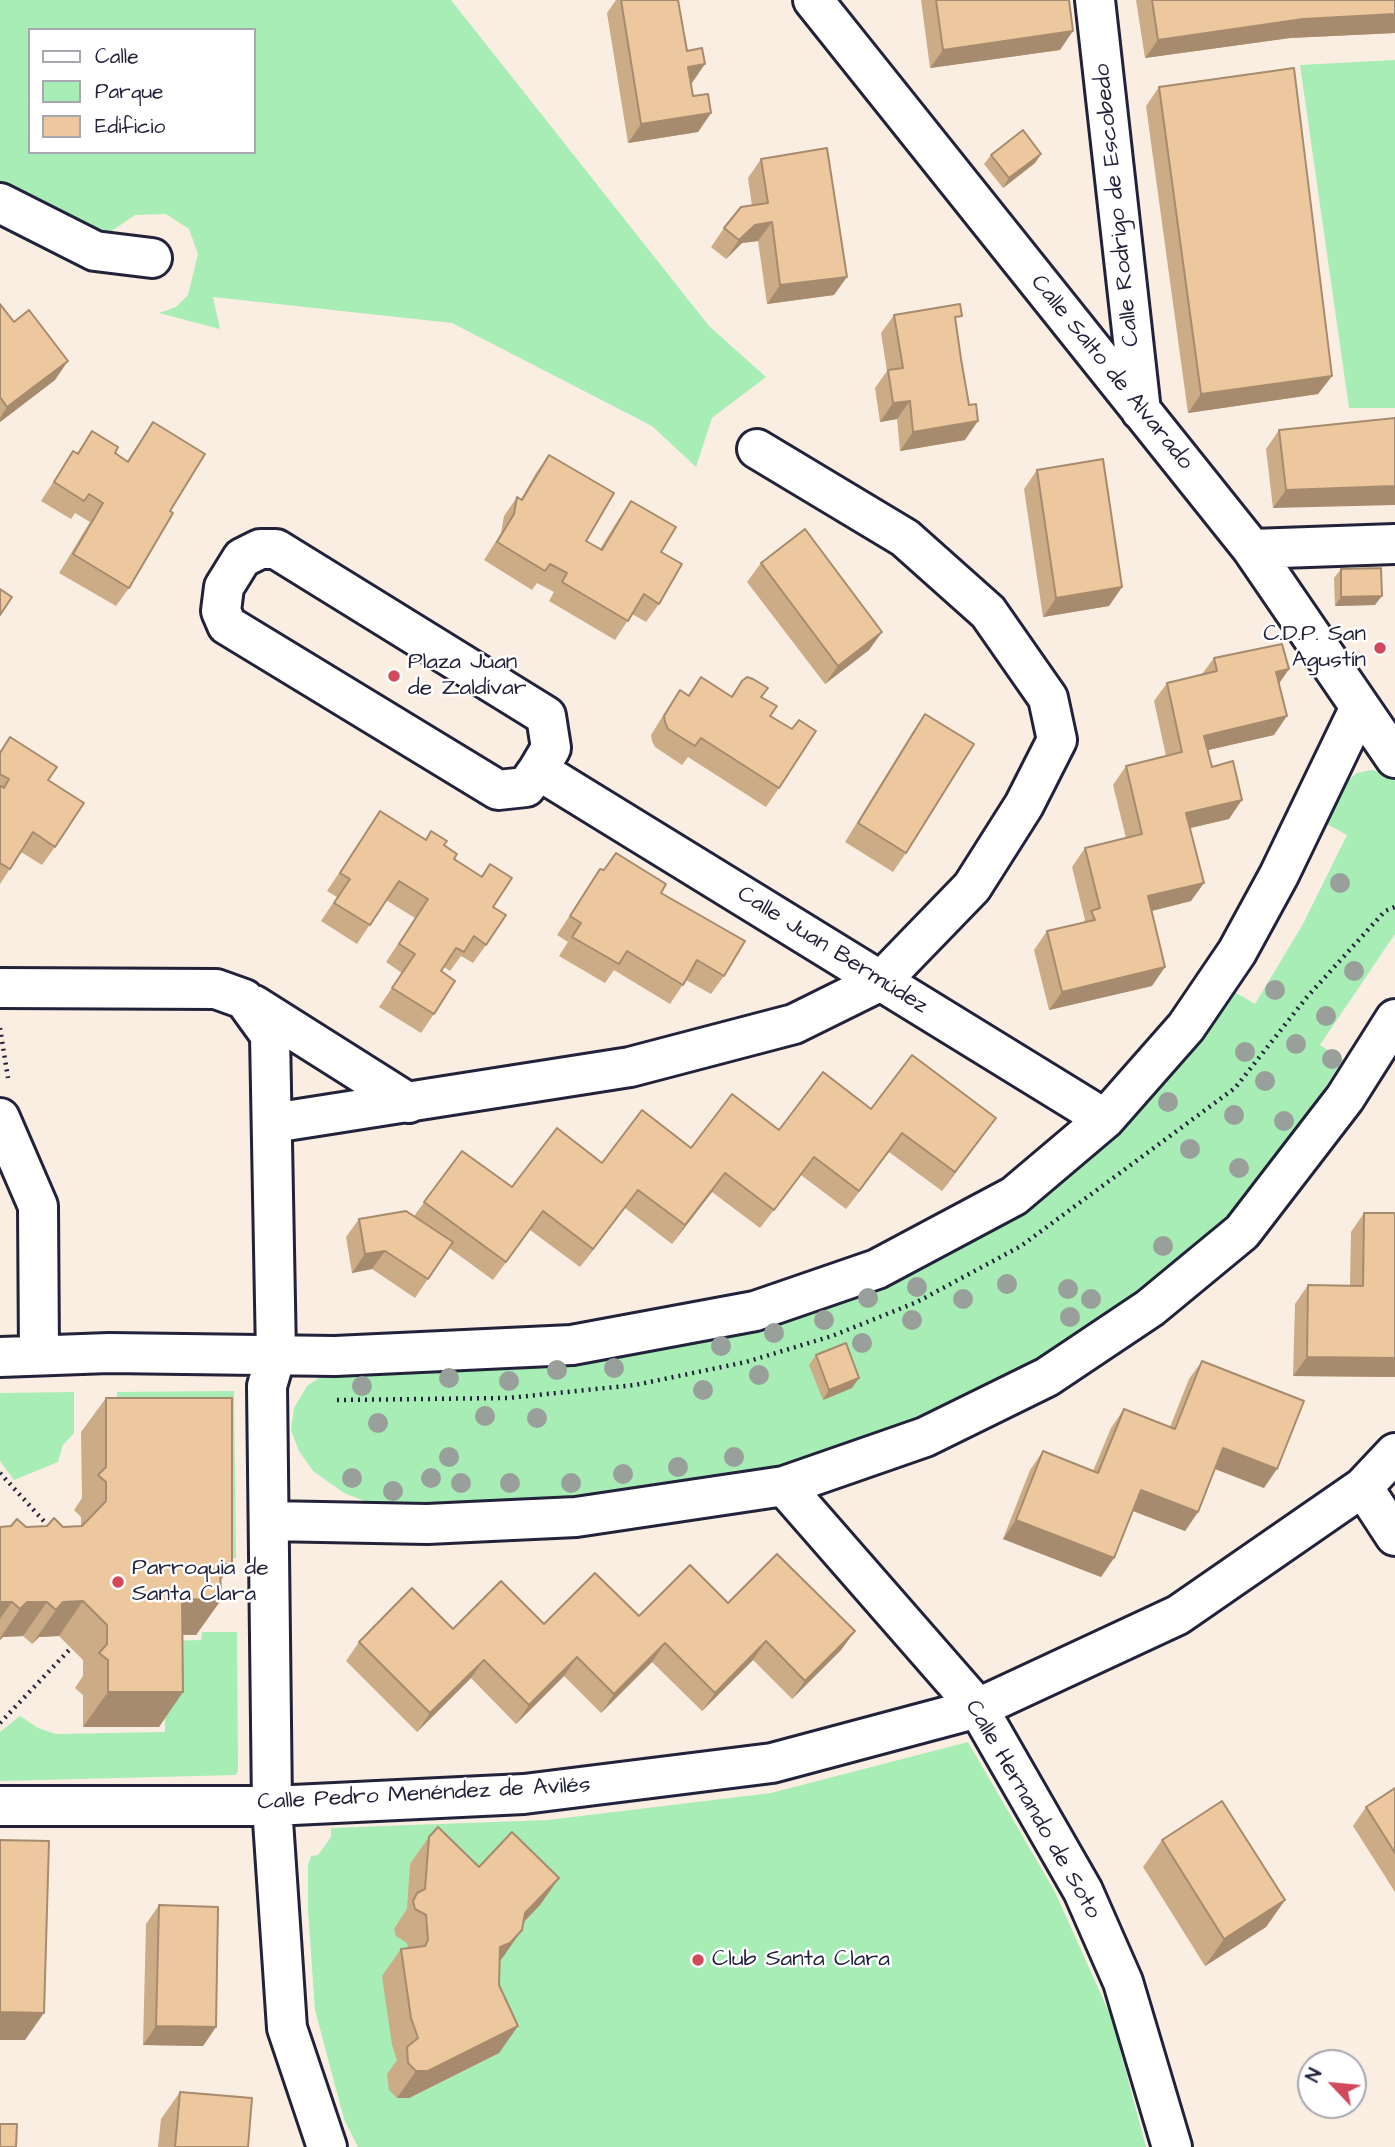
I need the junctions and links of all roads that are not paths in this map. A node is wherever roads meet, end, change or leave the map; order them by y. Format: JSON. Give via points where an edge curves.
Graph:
{"nodes":[{"id":1,"x":813,"y":0,"type":"edge"},
{"id":2,"x":1095,"y":0,"type":"edge"},
{"id":3,"x":0,"y":203,"type":"edge"},
{"id":4,"x":152,"y":258,"type":"dead end"},
{"id":5,"x":1141,"y":411,"type":"junction"},
{"id":6,"x":757,"y":449,"type":"dead end"},
{"id":7,"x":1395,"y":544,"type":"edge"},
{"id":8,"x":1252,"y":549,"type":"junction"},
{"id":9,"x":1360,"y":707,"type":"junction"},
{"id":10,"x":1395,"y":758,"type":"edge"},
{"id":11,"x":549,"y":776,"type":"junction"},
{"id":12,"x":881,"y":981,"type":"junction"},
{"id":13,"x":0,"y":988,"type":"edge"},
{"id":14,"x":244,"y":999,"type":"junction"},
{"id":15,"x":1395,"y":1019,"type":"edge"},
{"id":16,"x":409,"y":1103,"type":"junction"},
{"id":17,"x":0,"y":1118,"type":"edge"},
{"id":18,"x":1105,"y":1119,"type":"junction"},
{"id":19,"x":273,"y":1123,"type":"junction"},
{"id":20,"x":39,"y":1355,"type":"junction"},
{"id":21,"x":276,"y":1355,"type":"junction"},
{"id":22,"x":0,"y":1357,"type":"edge"},
{"id":23,"x":1395,"y":1453,"type":"edge"},
{"id":24,"x":784,"y":1486,"type":"junction"},
{"id":25,"x":1363,"y":1487,"type":"junction"},
{"id":26,"x":269,"y":1521,"type":"junction"},
{"id":27,"x":1395,"y":1536,"type":"edge"},
{"id":28,"x":978,"y":1708,"type":"junction"},
{"id":29,"x":272,"y":1805,"type":"junction"},
{"id":30,"x":0,"y":1806,"type":"edge"},
{"id":31,"x":327,"y":2147,"type":"edge"},
{"id":32,"x":1172,"y":2147,"type":"edge"}],
"edges":[{"from":1,"to":5,"type":"street","name":"Calle Salto de Alvarado"},
{"from":2,"to":5,"type":"street","name":"Calle Rodrigo de Escobedo"},
{"from":3,"to":4,"type":"street","via":[[94,251]]},
{"from":5,"to":8,"type":"street","name":"Calle Salto de Alvarado"},
{"from":6,"to":12,"type":"street","via":[[905,538],[988,612],[1048,698],[1056,740],[1024,805],[971,887]]},
{"from":7,"to":8,"type":"street"},
{"from":8,"to":9,"type":"street","name":"Calle Salto de Alvarado"},
{"from":9,"to":10,"type":"street","name":"Calle Salto de Alvarado"},
{"from":9,"to":18,"type":"street","via":[[1237,952],[1186,1027]]},
{"from":11,"to":11,"type":"street","via":[[551,748],[545,716],[276,549],[260,549],[243,558],[224,587],[221,611],[228,625],[498,790],[526,788]]},
{"from":11,"to":12,"type":"street","name":"Calle Juan Bermúdez"},
{"from":12,"to":16,"type":"street","via":[[794,1024],[630,1067]]},
{"from":12,"to":18,"type":"street","name":"Calle Juan Bermúdez"},
{"from":13,"to":14,"type":"street","via":[[216,989]]},
{"from":14,"to":16,"type":"street"},
{"from":14,"to":19,"type":"street","via":[[270,1035]]},
{"from":15,"to":24,"type":"street","via":[[1345,1098],[1242,1232],[1150,1308],[1047,1377],[925,1437]]},
{"from":16,"to":19,"type":"street"},
{"from":17,"to":20,"type":"street","via":[[38,1206]]},
{"from":18,"to":21,"type":"street","via":[[1014,1196],[877,1269],[755,1311],[572,1345]]},
{"from":19,"to":21,"type":"street"},
{"from":20,"to":21,"type":"street"},
{"from":20,"to":22,"type":"street"},
{"from":21,"to":26,"type":"street","via":[[267,1386]]},
{"from":23,"to":25,"type":"street","name":"Calle Pedro Menéndez de Avilés"},
{"from":24,"to":26,"type":"street","via":[[576,1517],[426,1524]]},
{"from":24,"to":28,"type":"street","name":"Calle Hernando de Soto"},
{"from":25,"to":27,"type":"street"},
{"from":25,"to":28,"type":"street","name":"Calle Pedro Menéndez de Avilés","via":[[1178,1615]]},
{"from":26,"to":29,"type":"street"},
{"from":28,"to":29,"type":"street","name":"Calle Pedro Menéndez de Avilés","via":[[772,1763],[524,1794]]},
{"from":28,"to":32,"type":"street","name":"Calle Hernando de Soto","via":[[1083,1891],[1123,1982]]},
{"from":29,"to":30,"type":"street","name":"Calle Pedro Menéndez de Avilés"},
{"from":29,"to":31,"type":"street","via":[[287,2028]]}]}
